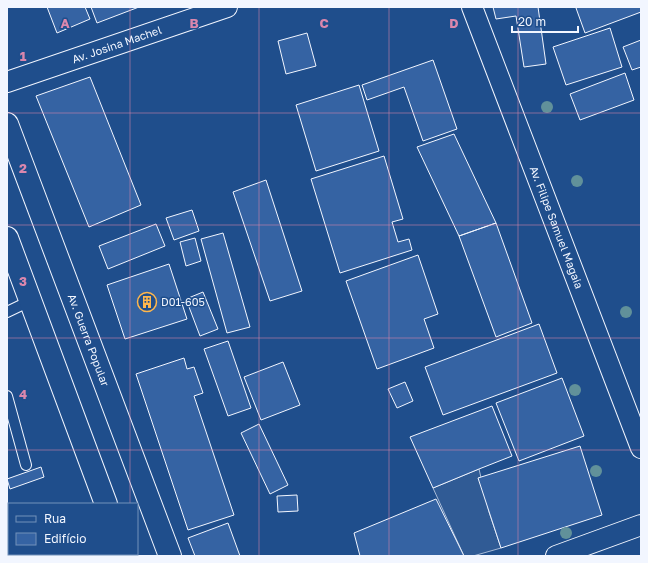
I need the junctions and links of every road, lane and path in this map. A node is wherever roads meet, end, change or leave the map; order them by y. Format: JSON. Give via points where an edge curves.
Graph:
{"nodes":[{"id":1,"x":227,"y":7,"type":"edge"},
{"id":2,"x":472,"y":7,"type":"edge"},
{"id":3,"x":7,"y":82,"type":"edge"},
{"id":4,"x":7,"y":124,"type":"edge"},
{"id":5,"x":7,"y":238,"type":"edge"},
{"id":6,"x":30,"y":301,"type":"junction"},
{"id":7,"x":7,"y":312,"type":"edge"},
{"id":8,"x":7,"y":396,"type":"edge"},
{"id":9,"x":641,"y":448,"type":"edge"},
{"id":10,"x":26,"y":465,"type":"dead end"},
{"id":11,"x":106,"y":503,"type":"edge"},
{"id":12,"x":641,"y":525,"type":"edge"},
{"id":13,"x":170,"y":556,"type":"edge"},
{"id":14,"x":556,"y":556,"type":"edge"}],
"edges":[{"from":1,"to":3,"type":"street","name":"Av. Josina Machel"},
{"from":2,"to":9,"type":"street","name":"Av. Filipe Samuel Magaia"},
{"from":4,"to":13,"type":"main road","name":"Av. Guerra Popular"},
{"from":5,"to":6,"type":"main road"},
{"from":6,"to":7,"type":"lane"},
{"from":6,"to":11,"type":"main road"},
{"from":8,"to":10,"type":"lane"},
{"from":12,"to":14,"type":"street"}]}
